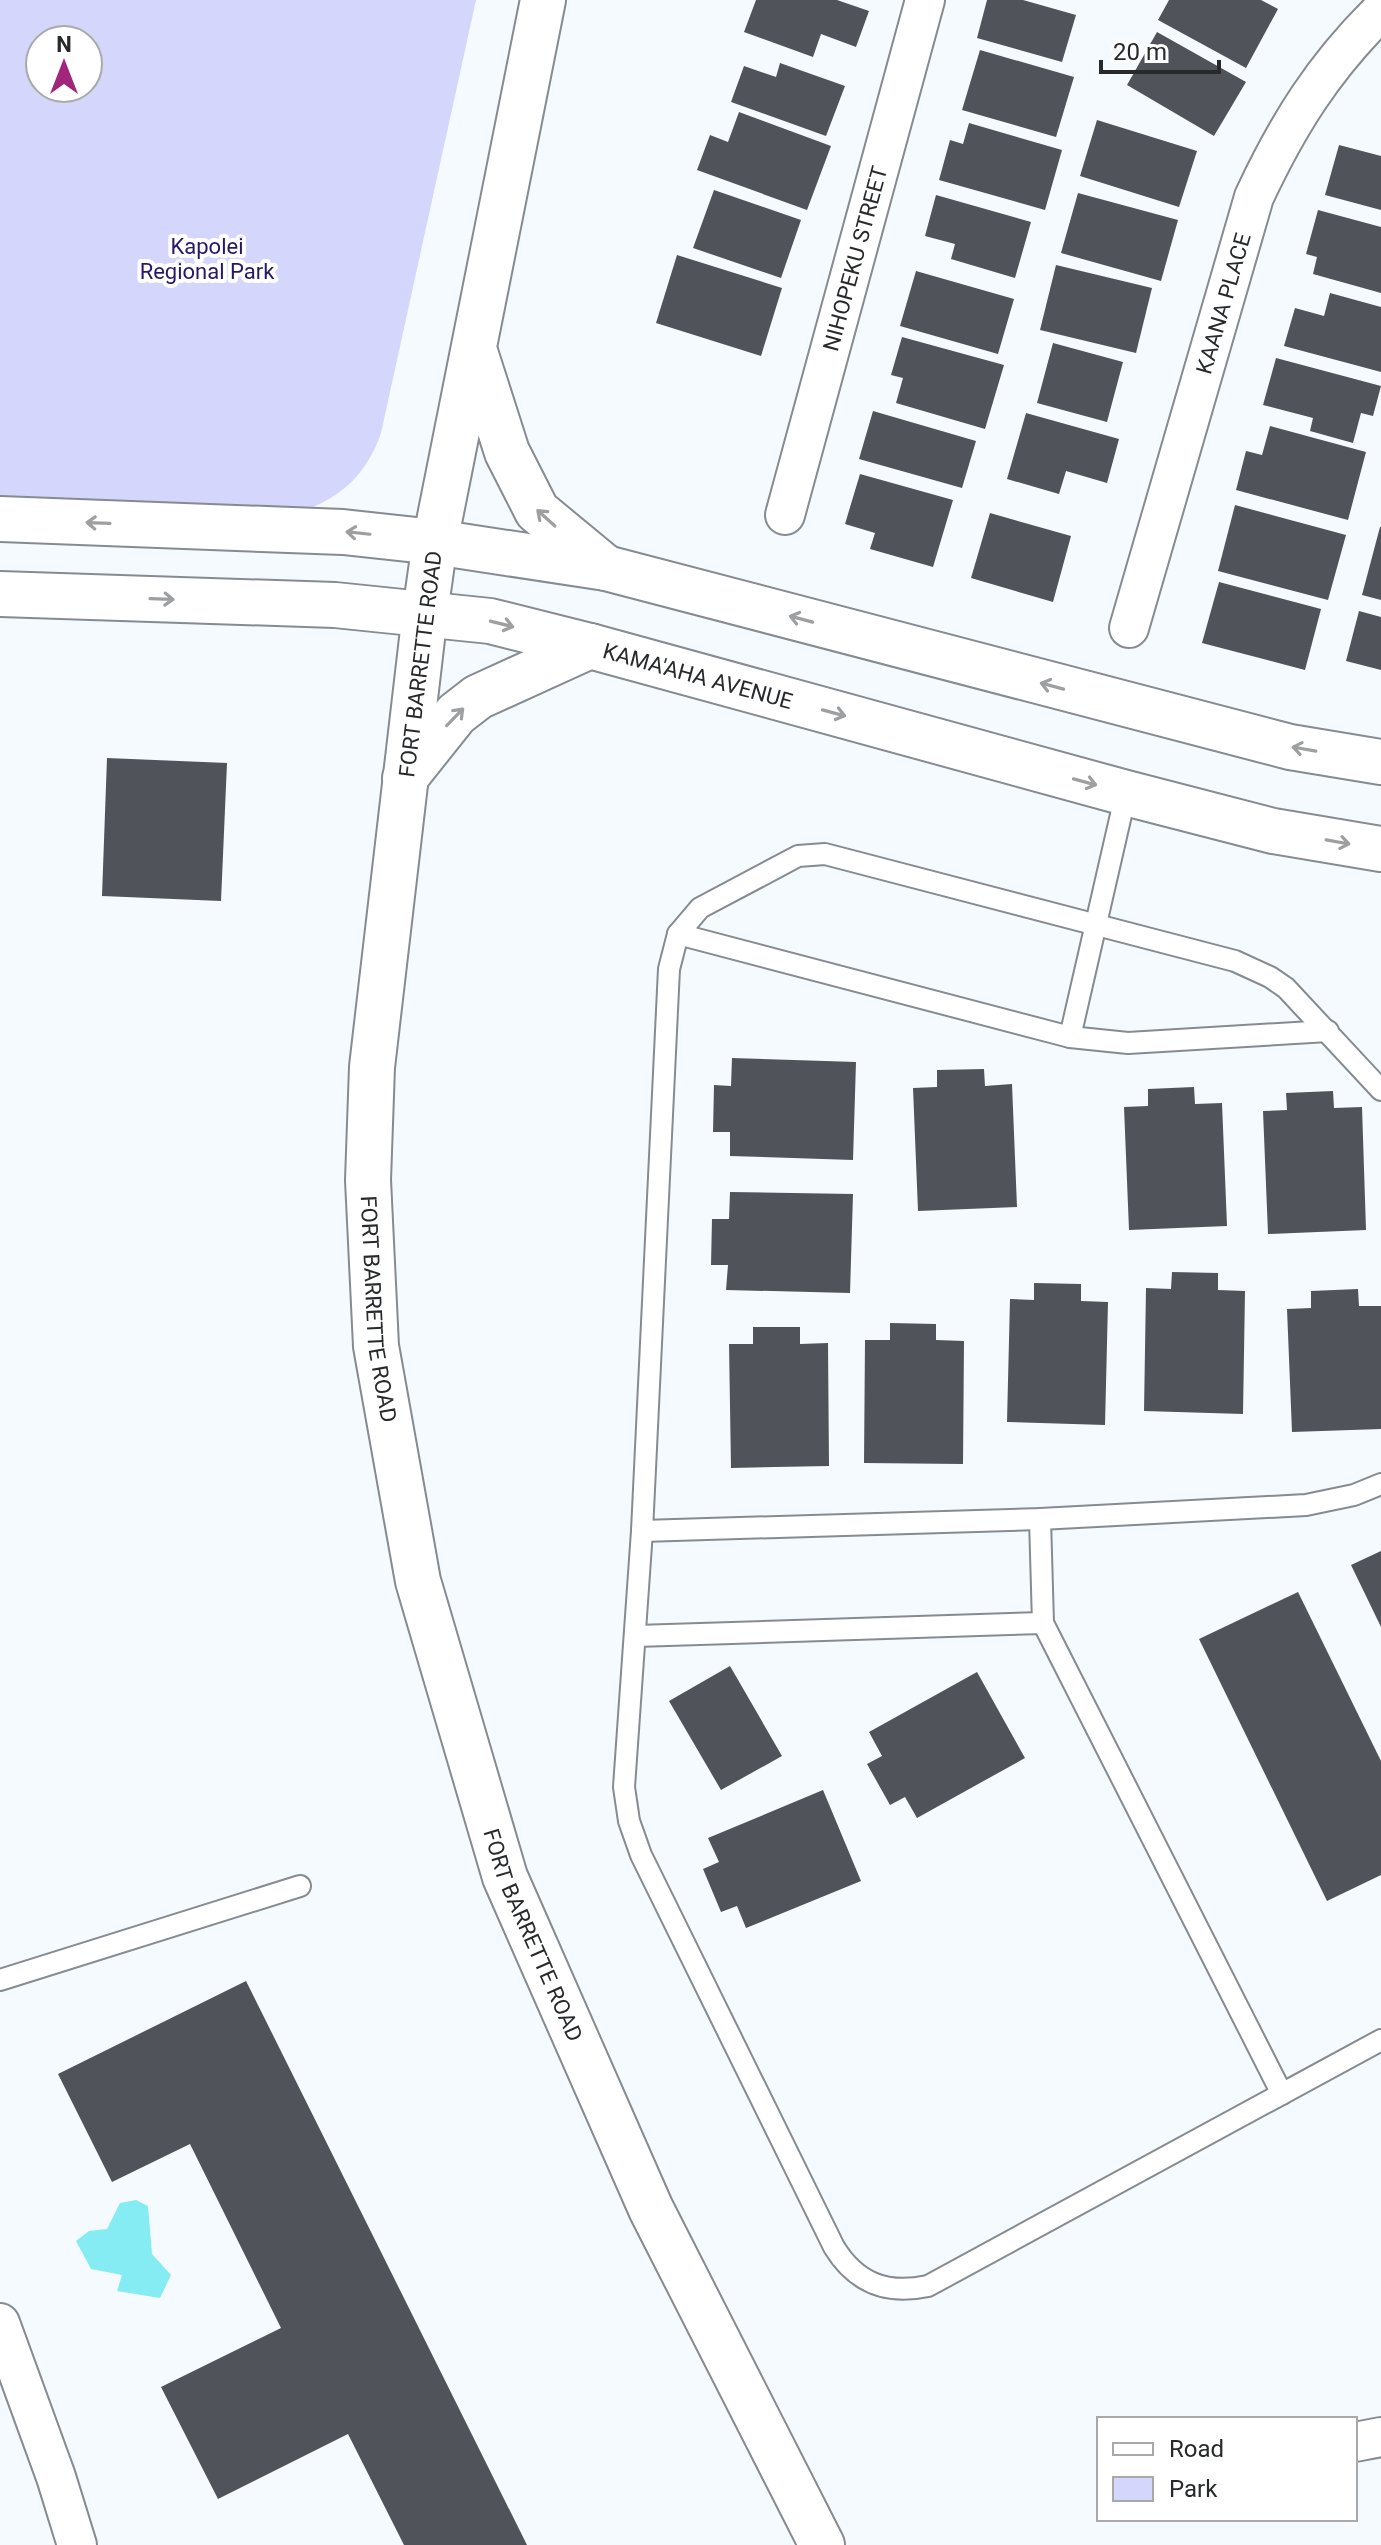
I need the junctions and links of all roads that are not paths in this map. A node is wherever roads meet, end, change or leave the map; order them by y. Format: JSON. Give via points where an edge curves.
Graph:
{"nodes":[{"id":1,"x":543,"y":0,"type":"edge"},
{"id":2,"x":925,"y":0,"type":"edge"},
{"id":3,"x":1381,"y":11,"type":"edge"},
{"id":4,"x":475,"y":350,"type":"junction"},
{"id":5,"x":785,"y":515,"type":"dead end"},
{"id":6,"x":0,"y":519,"type":"edge"},
{"id":7,"x":435,"y":542,"type":"junction"},
{"id":8,"x":606,"y":568,"type":"junction"},
{"id":9,"x":0,"y":594,"type":"edge"},
{"id":10,"x":425,"y":613,"type":"junction"},
{"id":11,"x":1129,"y":628,"type":"dead end"},
{"id":12,"x":590,"y":646,"type":"junction"},
{"id":13,"x":1381,"y":762,"type":"edge"},
{"id":14,"x":405,"y":778,"type":"junction"},
{"id":15,"x":1126,"y":793,"type":"junction"},
{"id":16,"x":1381,"y":849,"type":"edge"},
{"id":17,"x":1094,"y":924,"type":"junction"},
{"id":18,"x":678,"y":934,"type":"junction"},
{"id":19,"x":1328,"y":1031,"type":"junction"},
{"id":20,"x":1070,"y":1037,"type":"junction"},
{"id":21,"x":1381,"y":1090,"type":"edge"},
{"id":22,"x":1381,"y":1484,"type":"edge"},
{"id":23,"x":1040,"y":1519,"type":"junction"},
{"id":24,"x":642,"y":1531,"type":"junction"},
{"id":25,"x":1043,"y":1623,"type":"junction"},
{"id":26,"x":636,"y":1636,"type":"junction"},
{"id":27,"x":300,"y":1886,"type":"dead end"},
{"id":28,"x":0,"y":1980,"type":"edge"},
{"id":29,"x":1381,"y":2040,"type":"edge"},
{"id":30,"x":1282,"y":2094,"type":"junction"},
{"id":31,"x":0,"y":2323,"type":"edge"},
{"id":32,"x":1381,"y":2437,"type":"edge"},
{"id":33,"x":1357,"y":2442,"type":"edge"},
{"id":34,"x":77,"y":2545,"type":"edge"},
{"id":35,"x":822,"y":2545,"type":"edge"}],
"edges":[{"from":1,"to":4,"type":"main road","name":"FORT BARRETTE ROAD"},
{"from":2,"to":5,"type":"street","name":"NIHOPEKU STREET"},
{"from":3,"to":11,"type":"street","name":"KAANA PLACE","via":[[1331,64],[1301,106],[1254,197]]},
{"from":4,"to":7,"type":"main road","name":"FORT BARRETTE ROAD"},
{"from":8,"to":4,"type":"main road","one_way":true,"via":[[537,511],[507,452]]},
{"from":7,"to":6,"type":"main road","one_way":true,"via":[[343,532]]},
{"from":7,"to":8,"type":"main road"},
{"from":7,"to":10,"type":"main road","name":"FORT BARRETTE ROAD"},
{"from":13,"to":8,"type":"main road","one_way":true,"via":[[1290,747]]},
{"from":9,"to":10,"type":"main road","name":"KAMA'AHA AVENUE","one_way":true},
{"from":10,"to":12,"type":"main road","name":"KAMA'AHA AVENUE","one_way":true,"via":[[490,621]]},
{"from":10,"to":14,"type":"main road","name":"FORT BARRETTE ROAD"},
{"from":14,"to":12,"type":"main road","one_way":true,"via":[[456,714],[478,697]]},
{"from":12,"to":15,"type":"main road","name":"KAMA'AHA AVENUE","one_way":true},
{"from":14,"to":35,"type":"main road","name":"FORT BARRETTE ROAD","via":[[372,1067],[368,1180],[376,1346],[418,1581],[505,1877],[651,2209]]},
{"from":15,"to":16,"type":"main road","name":"KAMA'AHA AVENUE","one_way":true,"via":[[1273,831]]},
{"from":15,"to":17,"type":"lane"},
{"from":17,"to":18,"type":"lane","via":[[813,853],[700,908]]},
{"from":17,"to":19,"type":"lane","via":[[1253,968],[1286,988]]},
{"from":17,"to":20,"type":"lane"},
{"from":18,"to":20,"type":"lane"},
{"from":18,"to":24,"type":"lane","via":[[669,969]]},
{"from":19,"to":20,"type":"lane","via":[[1128,1043]]},
{"from":19,"to":21,"type":"lane"},
{"from":22,"to":23,"type":"lane","via":[[1306,1505]]},
{"from":23,"to":24,"type":"lane"},
{"from":23,"to":25,"type":"lane"},
{"from":24,"to":26,"type":"lane"},
{"from":25,"to":26,"type":"lane"},
{"from":25,"to":30,"type":"lane"},
{"from":26,"to":30,"type":"lane","via":[[624,1787],[629,1821],[834,2247],[857,2276],[891,2290],[928,2286]]},
{"from":27,"to":28,"type":"lane"},
{"from":29,"to":30,"type":"lane"},
{"from":31,"to":34,"type":"street"},
{"from":32,"to":33,"type":"street"}]}
